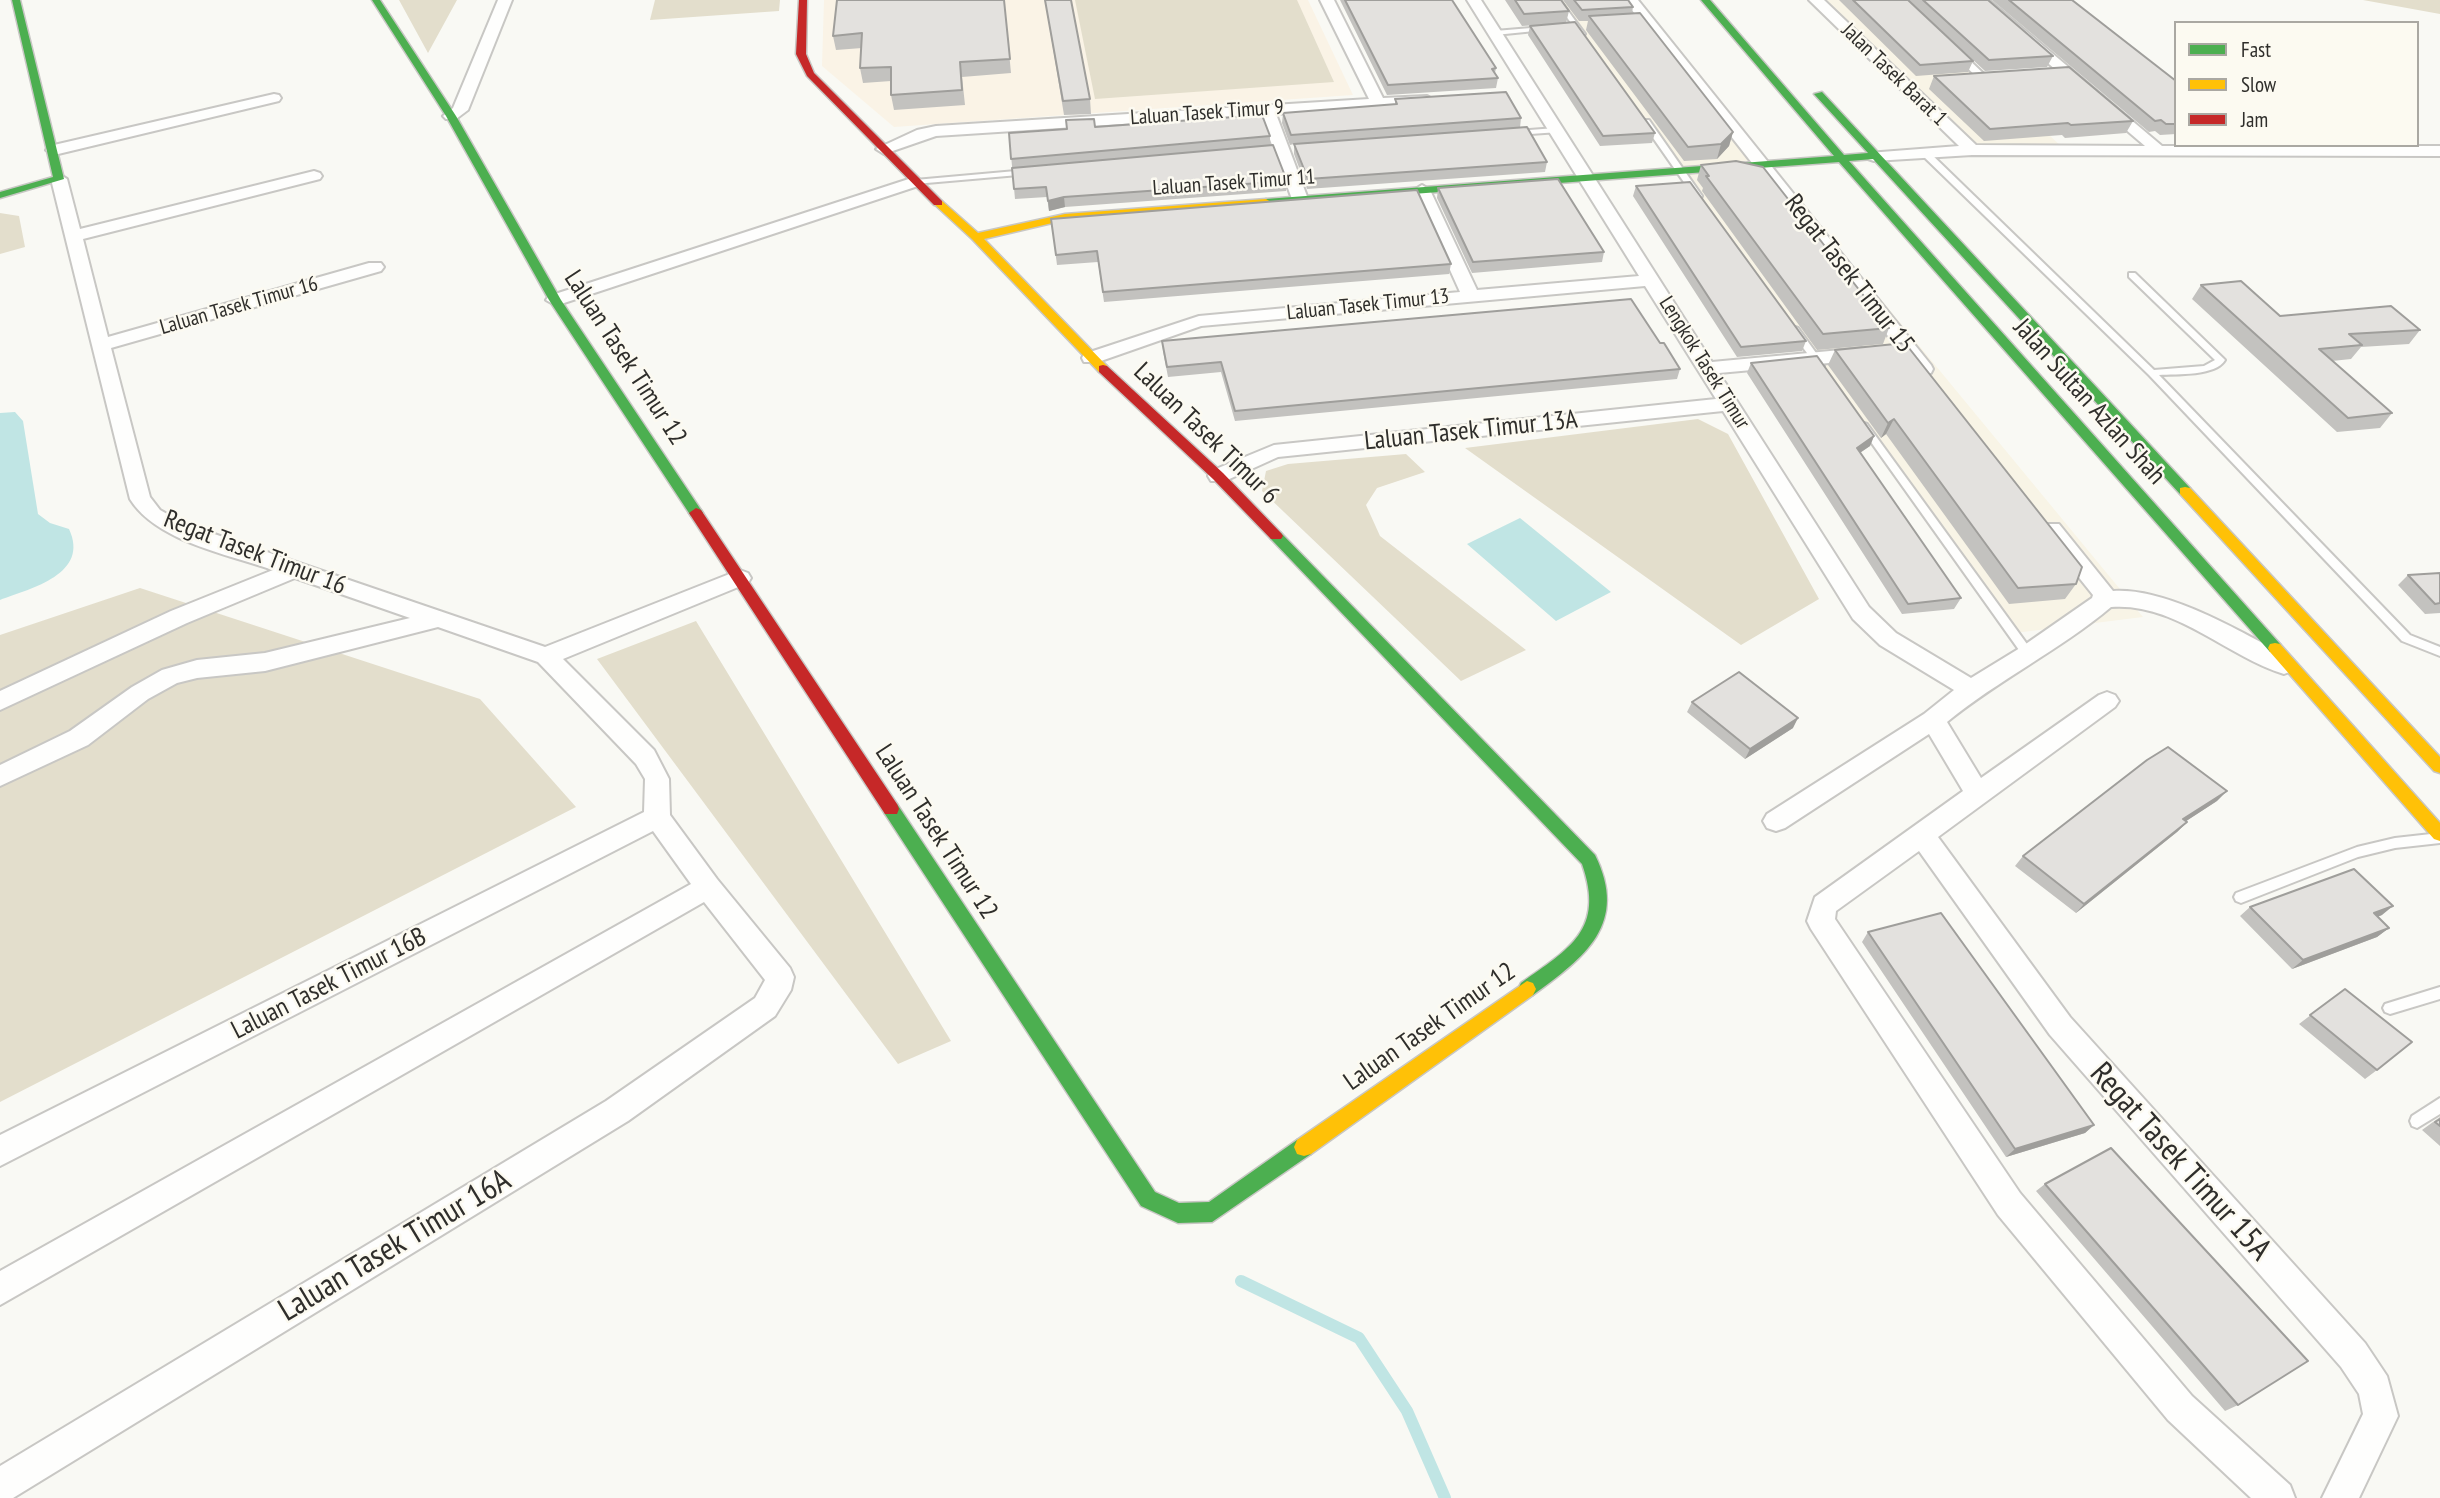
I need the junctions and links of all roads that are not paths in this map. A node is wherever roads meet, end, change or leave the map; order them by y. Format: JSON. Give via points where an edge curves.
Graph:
{"nodes":[{"id":1,"x":16,"y":0,"type":"edge"},
{"id":2,"x":376,"y":0,"type":"edge"},
{"id":3,"x":505,"y":0,"type":"edge"},
{"id":4,"x":803,"y":0,"type":"edge"},
{"id":5,"x":1327,"y":0,"type":"edge"},
{"id":6,"x":1474,"y":0,"type":"edge"},
{"id":7,"x":1558,"y":0,"type":"edge"},
{"id":8,"x":1631,"y":0,"type":"edge"},
{"id":9,"x":1705,"y":0,"type":"edge"},
{"id":10,"x":1816,"y":0,"type":"edge"},
{"id":11,"x":1981,"y":0,"type":"edge"},
{"id":12,"x":1588,"y":25,"type":"edge"},
{"id":13,"x":1576,"y":26,"type":"junction"},
{"id":14,"x":1563,"y":27,"type":"edge"},
{"id":15,"x":1549,"y":28,"type":"edge"},
{"id":16,"x":1495,"y":33,"type":"junction"},
{"id":17,"x":1590,"y":45,"type":"edge"},
{"id":18,"x":1955,"y":52,"type":"edge"},
{"id":19,"x":2066,"y":72,"type":"junction"},
{"id":20,"x":2039,"y":74,"type":"edge"},
{"id":21,"x":1990,"y":77,"type":"joint"},
{"id":22,"x":1956,"y":80,"type":"edge"},
{"id":23,"x":1929,"y":82,"type":"edge"},
{"id":24,"x":1810,"y":83,"type":"dead end"},
{"id":25,"x":1902,"y":83,"type":"junction"},
{"id":26,"x":274,"y":98,"type":"dead end"},
{"id":27,"x":1443,"y":99,"type":"edge"},
{"id":28,"x":1378,"y":103,"type":"junction"},
{"id":29,"x":1267,"y":109,"type":"junction"},
{"id":30,"x":451,"y":116,"type":"junction"},
{"id":31,"x":1642,"y":117,"type":"edge"},
{"id":32,"x":1556,"y":130,"type":"junction"},
{"id":33,"x":1501,"y":134,"type":"edge"},
{"id":34,"x":884,"y":149,"type":"junction"},
{"id":35,"x":54,"y":150,"type":"junction"},
{"id":36,"x":1972,"y":150,"type":"junction"},
{"id":37,"x":2156,"y":150,"type":"junction"},
{"id":38,"x":2440,"y":151,"type":"edge"},
{"id":39,"x":1924,"y":153,"type":"junction"},
{"id":40,"x":1874,"y":156,"type":"junction"},
{"id":41,"x":1840,"y":159,"type":"junction"},
{"id":42,"x":1763,"y":164,"type":"junction"},
{"id":43,"x":1037,"y":171,"type":"edge"},
{"id":44,"x":1680,"y":171,"type":"junction"},
{"id":45,"x":314,"y":176,"type":"dead end"},
{"id":46,"x":1586,"y":178,"type":"junction"},
{"id":47,"x":59,"y":179,"type":"junction"},
{"id":48,"x":915,"y":182,"type":"junction"},
{"id":49,"x":1422,"y":190,"type":"junction"},
{"id":50,"x":0,"y":195,"type":"edge"},
{"id":51,"x":1300,"y":199,"type":"junction"},
{"id":52,"x":1704,"y":204,"type":"edge"},
{"id":53,"x":73,"y":236,"type":"junction"},
{"id":54,"x":976,"y":237,"type":"junction"},
{"id":55,"x":375,"y":267,"type":"dead end"},
{"id":56,"x":2132,"y":275,"type":"dead end"},
{"id":57,"x":1651,"y":280,"type":"junction"},
{"id":58,"x":1470,"y":295,"type":"junction"},
{"id":59,"x":555,"y":300,"type":"junction"},
{"id":60,"x":1792,"y":325,"type":"edge"},
{"id":61,"x":102,"y":345,"type":"junction"},
{"id":62,"x":1908,"y":349,"type":"junction"},
{"id":63,"x":1091,"y":358,"type":"junction"},
{"id":64,"x":1816,"y":358,"type":"junction"},
{"id":65,"x":1707,"y":368,"type":"junction"},
{"id":66,"x":2152,"y":373,"type":"junction"},
{"id":67,"x":1831,"y":380,"type":"edge"},
{"id":68,"x":1934,"y":381,"type":"edge"},
{"id":69,"x":1729,"y":404,"type":"junction"},
{"id":70,"x":1855,"y":413,"type":"edge"},
{"id":71,"x":1218,"y":476,"type":"junction"},
{"id":72,"x":2036,"y":509,"type":"edge"},
{"id":73,"x":293,"y":570,"type":"junction"},
{"id":74,"x":740,"y":578,"type":"junction"},
{"id":75,"x":2105,"y":599,"type":"junction"},
{"id":76,"x":438,"y":619,"type":"junction"},
{"id":77,"x":2440,"y":652,"type":"edge"},
{"id":78,"x":2028,"y":654,"type":"junction"},
{"id":79,"x":546,"y":656,"type":"junction"},
{"id":80,"x":2300,"y":673,"type":"junction"},
{"id":81,"x":1971,"y":689,"type":"junction"},
{"id":82,"x":0,"y":701,"type":"edge"},
{"id":83,"x":2107,"y":701,"type":"dead end"},
{"id":84,"x":1933,"y":720,"type":"junction"},
{"id":85,"x":2440,"y":767,"type":"edge"},
{"id":86,"x":0,"y":776,"type":"edge"},
{"id":87,"x":1977,"y":793,"type":"junction"},
{"id":88,"x":657,"y":817,"type":"junction"},
{"id":89,"x":1776,"y":821,"type":"dead end"},
{"id":90,"x":1921,"y":833,"type":"junction"},
{"id":91,"x":2440,"y":836,"type":"edge"},
{"id":92,"x":708,"y":887,"type":"junction"},
{"id":93,"x":1604,"y":897,"type":"joint"},
{"id":94,"x":2241,"y":897,"type":"dead end"},
{"id":95,"x":2440,"y":993,"type":"edge"},
{"id":96,"x":2390,"y":1008,"type":"dead end"},
{"id":97,"x":2440,"y":1105,"type":"edge"},
{"id":98,"x":2417,"y":1121,"type":"dead end"},
{"id":99,"x":0,"y":1151,"type":"edge"},
{"id":100,"x":0,"y":1289,"type":"edge"},
{"id":101,"x":0,"y":1486,"type":"edge"},
{"id":102,"x":2277,"y":1498,"type":"edge"},
{"id":103,"x":2340,"y":1498,"type":"edge"}],
"edges":[{"from":1,"to":35,"type":"street","name":"Regat Tasek Timur 16"},
{"from":2,"to":30,"type":"street","name":"Laluan Tasek Timur 12"},
{"from":3,"to":30,"type":"street","via":[[460,110]]},
{"from":4,"to":34,"type":"street","name":"Laluan Tasek Timur 6","via":[[800,54],[810,74]]},
{"from":5,"to":28,"type":"street"},
{"from":6,"to":16,"type":"street","name":"Lengkok Tasek Timur"},
{"from":7,"to":13,"type":"lane"},
{"from":8,"to":42,"type":"street","name":"Regat Tasek Timur 15","via":[[1642,21]]},
{"from":9,"to":41,"type":"street","name":"Jalan Sultan Azlan Shah"},
{"from":10,"to":25,"type":"street","name":"Jalan Tasek Barat 1"},
{"from":11,"to":19,"type":"street"},
{"from":12,"to":13,"type":"lane"},
{"from":13,"to":14,"type":"lane"},
{"from":13,"to":17,"type":"lane"},
{"from":15,"to":16,"type":"lane"},
{"from":16,"to":32,"type":"street","name":"Lengkok Tasek Timur","via":[[1526,93]]},
{"from":18,"to":21,"type":"lane"},
{"from":19,"to":20,"type":"street"},
{"from":19,"to":37,"type":"street"},
{"from":21,"to":22,"type":"street"},
{"from":23,"to":25,"type":"street"},
{"from":24,"to":40,"type":"street","name":"Jalan Sultan Azlan Shah"},
{"from":25,"to":36,"type":"street","name":"Jalan Tasek Barat 1"},
{"from":26,"to":35,"type":"street"},
{"from":27,"to":28,"type":"street","name":"Laluan Tasek Timur 9"},
{"from":28,"to":29,"type":"street","name":"Laluan Tasek Timur 9"},
{"from":29,"to":34,"type":"street","name":"Laluan Tasek Timur 9","via":[[936,131]]},
{"from":29,"to":51,"type":"street"},
{"from":30,"to":59,"type":"street","name":"Laluan Tasek Timur 12"},
{"from":31,"to":44,"type":"lane"},
{"from":32,"to":33,"type":"lane"},
{"from":32,"to":46,"type":"street","name":"Lengkok Tasek Timur"},
{"from":34,"to":48,"type":"street","name":"Laluan Tasek Timur 6"},
{"from":35,"to":47,"type":"street","name":"Regat Tasek Timur 16"},
{"from":36,"to":37,"type":"street"},
{"from":36,"to":39,"type":"street"},
{"from":37,"to":38,"type":"street"},
{"from":39,"to":40,"type":"street"},
{"from":39,"to":66,"type":"lane"},
{"from":40,"to":41,"type":"street","name":"Laluan Tasek Timur 11"},
{"from":40,"to":85,"type":"street","name":"Jalan Sultan Azlan Shah"},
{"from":41,"to":42,"type":"street","name":"Laluan Tasek Timur 11"},
{"from":41,"to":80,"type":"street","name":"Jalan Sultan Azlan Shah"},
{"from":42,"to":44,"type":"street","name":"Laluan Tasek Timur 11"},
{"from":42,"to":62,"type":"street","name":"Regat Tasek Timur 15"},
{"from":43,"to":48,"type":"lane"},
{"from":44,"to":46,"type":"street","name":"Laluan Tasek Timur 11"},
{"from":44,"to":52,"type":"lane"},
{"from":45,"to":53,"type":"street"},
{"from":46,"to":49,"type":"street","name":"Laluan Tasek Timur 11"},
{"from":46,"to":57,"type":"street","name":"Lengkok Tasek Timur"},
{"from":47,"to":50,"type":"street"},
{"from":47,"to":53,"type":"street","name":"Regat Tasek Timur 16"},
{"from":48,"to":54,"type":"street","name":"Laluan Tasek Timur 6"},
{"from":48,"to":59,"type":"street"},
{"from":49,"to":51,"type":"street","name":"Laluan Tasek Timur 11"},
{"from":49,"to":58,"type":"street"},
{"from":51,"to":54,"type":"street","name":"Laluan Tasek Timur 11","via":[[1065,217]]},
{"from":53,"to":61,"type":"street","name":"Regat Tasek Timur 16"},
{"from":54,"to":63,"type":"street","name":"Laluan Tasek Timur 6"},
{"from":55,"to":61,"type":"street","name":"Laluan Tasek Timur 16"},
{"from":56,"to":66,"type":"lane","via":[[2220,360],[2205,369]]},
{"from":57,"to":58,"type":"street","name":"Laluan Tasek Timur 13"},
{"from":57,"to":65,"type":"street","name":"Lengkok Tasek Timur"},
{"from":58,"to":63,"type":"street","name":"Laluan Tasek Timur 13","via":[[1199,321]]},
{"from":59,"to":74,"type":"street","name":"Laluan Tasek Timur 12"},
{"from":60,"to":64,"type":"lane"},
{"from":61,"to":73,"type":"street","name":"Regat Tasek Timur 16","via":[[140,499],[153,515],[177,529]]},
{"from":62,"to":64,"type":"street"},
{"from":62,"to":68,"type":"street","name":"Regat Tasek Timur 15"},
{"from":63,"to":71,"type":"street","name":"Laluan Tasek Timur 6"},
{"from":64,"to":65,"type":"street"},
{"from":64,"to":67,"type":"lane"},
{"from":65,"to":69,"type":"street","name":"Lengkok Tasek Timur"},
{"from":66,"to":77,"type":"lane","via":[[2406,638]]},
{"from":69,"to":71,"type":"street","name":"Laluan Tasek Timur 13A","via":[[1275,451]]},
{"from":69,"to":81,"type":"street","name":"Lengkok Tasek Timur","via":[[1861,613],[1888,639]]},
{"from":70,"to":78,"type":"lane"},
{"from":71,"to":93,"type":"street","name":"Laluan Tasek Timur 6","via":[[1589,860]]},
{"from":72,"to":75,"type":"street"},
{"from":73,"to":76,"type":"street","name":"Regat Tasek Timur 16"},
{"from":73,"to":82,"type":"street","via":[[179,617]]},
{"from":74,"to":79,"type":"street"},
{"from":74,"to":93,"type":"street","name":"Laluan Tasek Timur 12","via":[[1148,1199],[1167,1212],[1212,1212],[1559,966],[1586,942]]},
{"from":75,"to":78,"type":"street"},
{"from":75,"to":80,"type":"street","via":[[2131,599],[2170,611]]},
{"from":76,"to":79,"type":"street","name":"Regat Tasek Timur 16"},
{"from":76,"to":86,"type":"street","via":[[265,662],[170,676],[79,738]]},
{"from":78,"to":81,"type":"street"},
{"from":79,"to":88,"type":"street","via":[[645,757],[657,779]]},
{"from":80,"to":91,"type":"street","name":"Jalan Sultan Azlan Shah"},
{"from":81,"to":84,"type":"street"},
{"from":83,"to":87,"type":"street"},
{"from":84,"to":87,"type":"street"},
{"from":84,"to":89,"type":"street"},
{"from":87,"to":90,"type":"street"},
{"from":88,"to":92,"type":"street"},
{"from":88,"to":99,"type":"street","name":"Laluan Tasek Timur 16B"},
{"from":90,"to":102,"type":"street","via":[[1824,905],[1821,921],[2009,1204],[2180,1408]]},
{"from":90,"to":103,"type":"street","name":"Regat Tasek Timur 15A","via":[[2060,1026],[2353,1355],[2375,1388],[2381,1416]]},
{"from":91,"to":94,"type":"lane","via":[[2357,852]]},
{"from":92,"to":100,"type":"street"},
{"from":92,"to":101,"type":"street","name":"Laluan Tasek Timur 16A","via":[[780,977],[765,1007],[617,1111]]},
{"from":95,"to":96,"type":"lane"},
{"from":97,"to":98,"type":"lane"}]}
